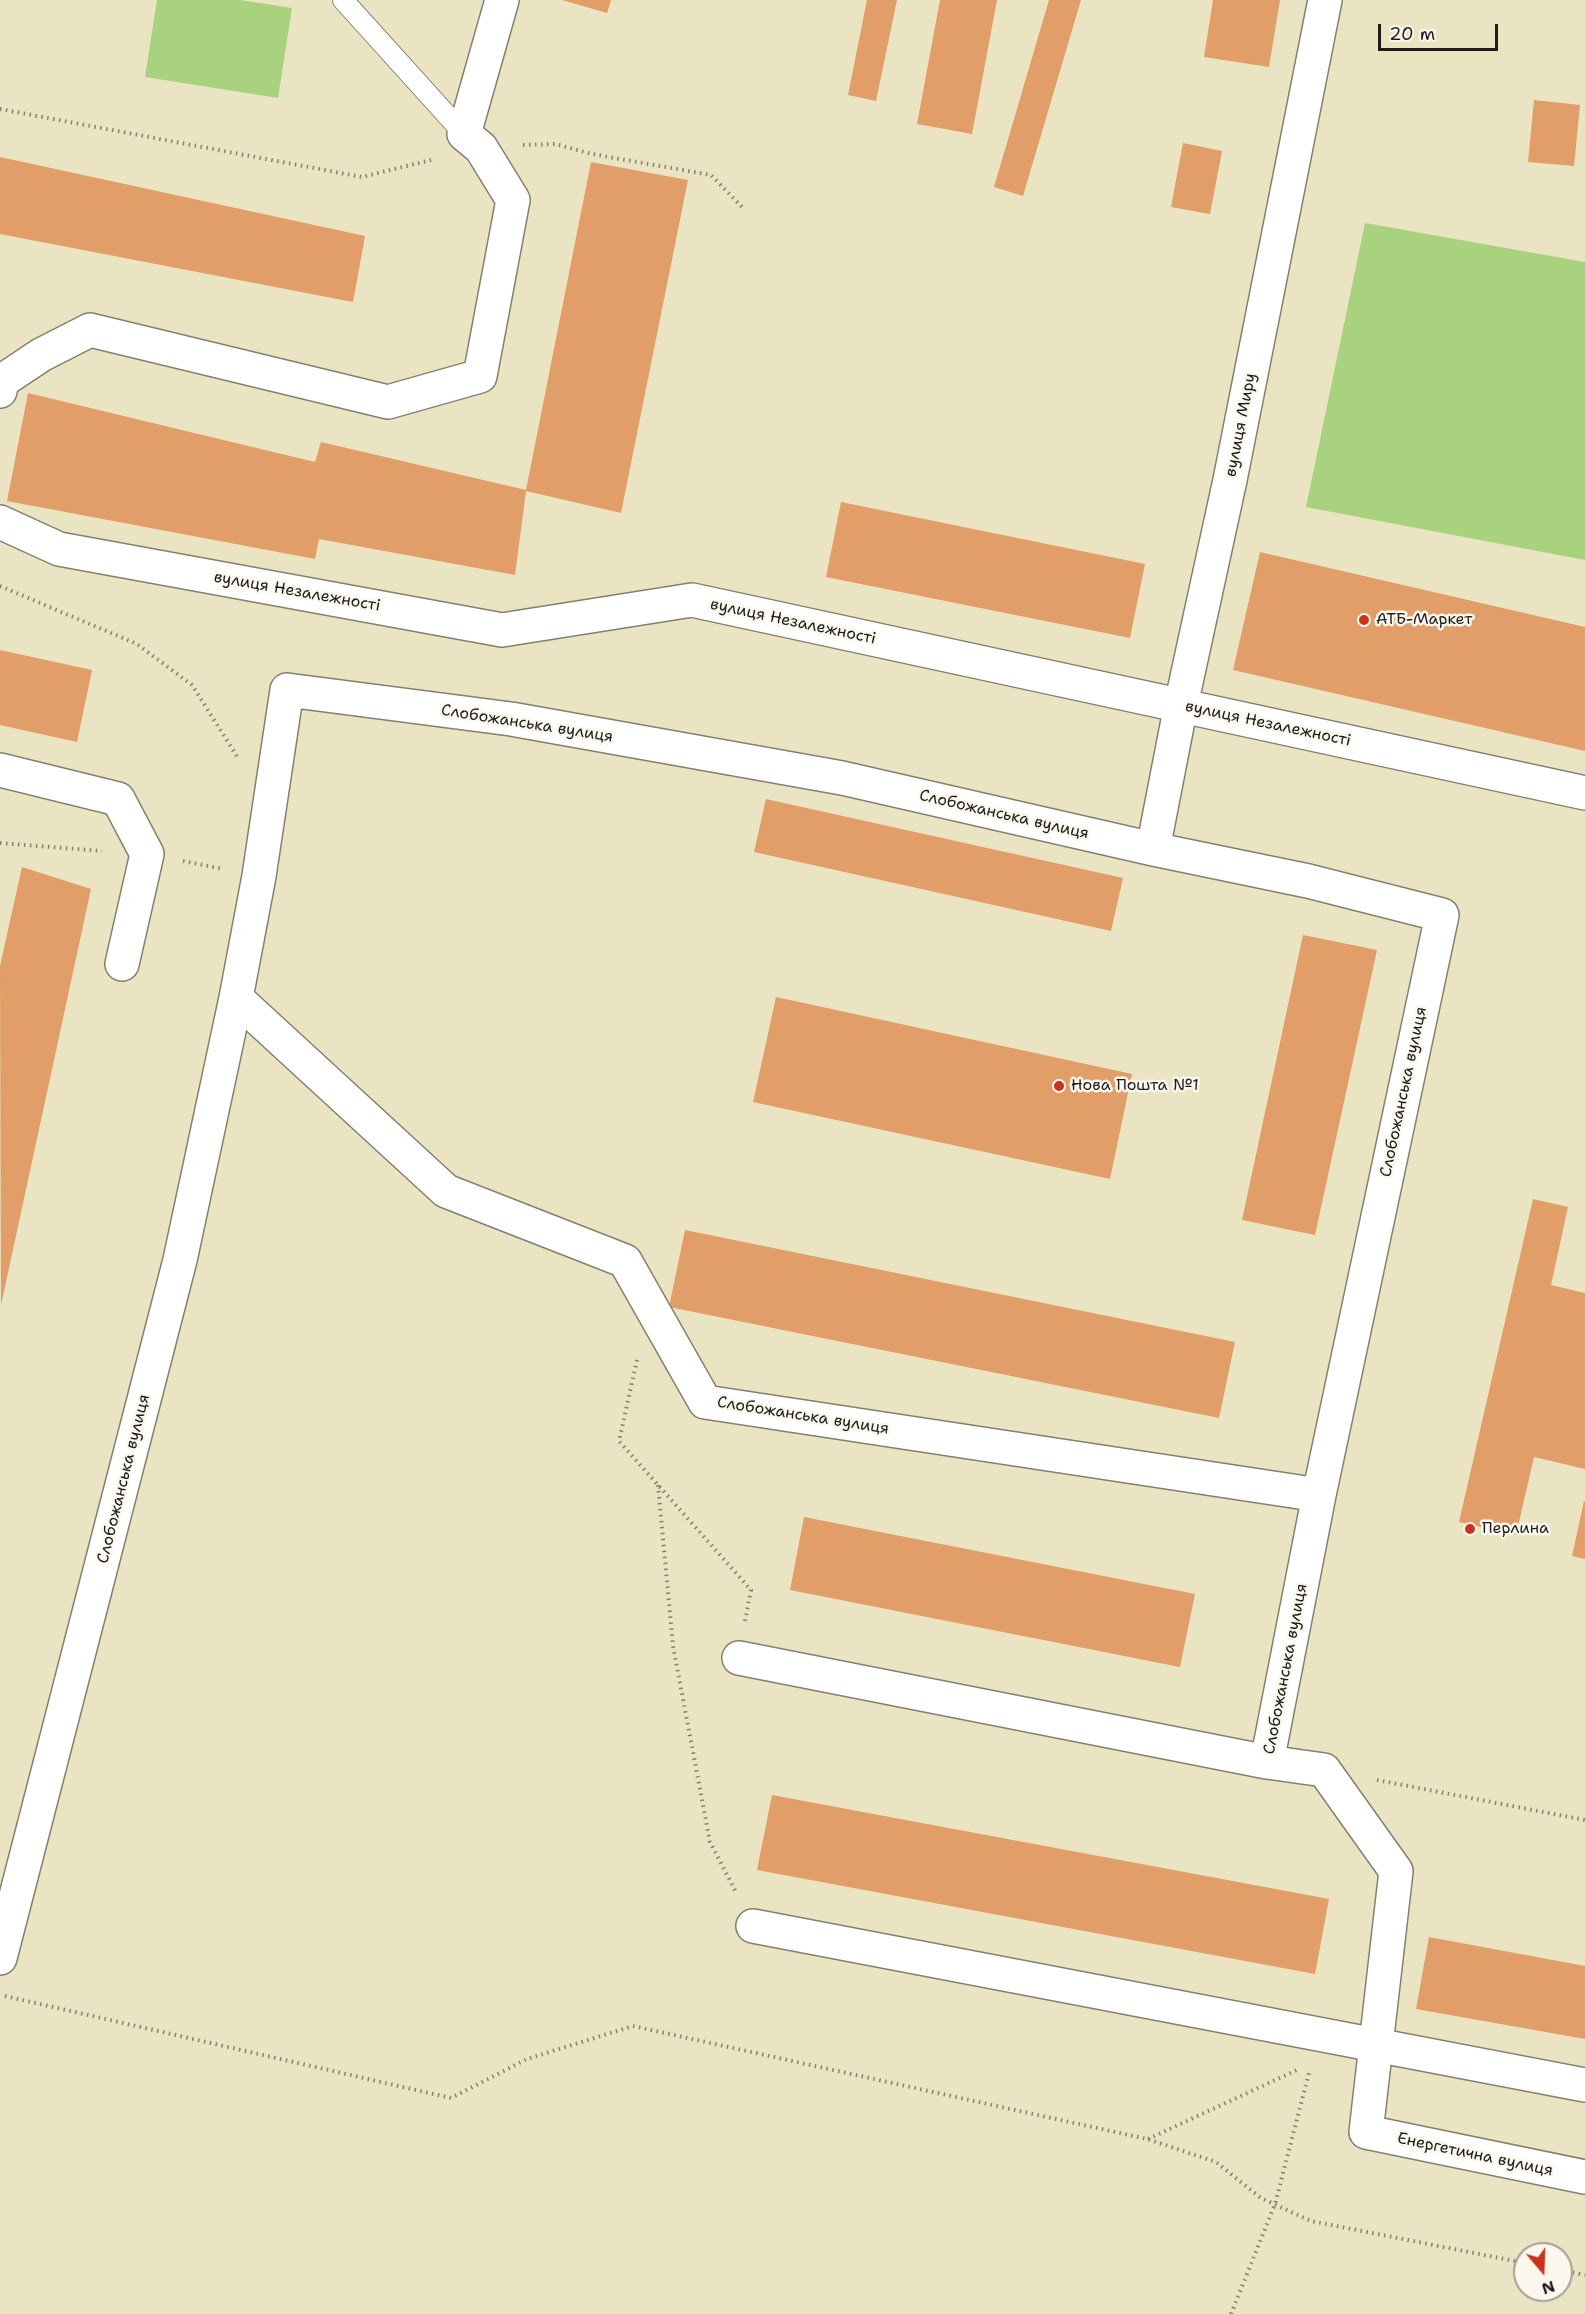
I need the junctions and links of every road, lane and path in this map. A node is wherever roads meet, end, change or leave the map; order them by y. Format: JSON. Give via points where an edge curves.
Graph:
{"nodes":[{"id":1,"x":343,"y":0,"type":"edge"},
{"id":2,"x":502,"y":0,"type":"edge"},
{"id":3,"x":1325,"y":0,"type":"edge"},
{"id":4,"x":0,"y":109,"type":"edge"},
{"id":5,"x":472,"y":141,"type":"junction"},
{"id":6,"x":742,"y":207,"type":"dead end"},
{"id":7,"x":0,"y":391,"type":"edge"},
{"id":8,"x":0,"y":522,"type":"edge"},
{"id":9,"x":0,"y":586,"type":"edge"},
{"id":10,"x":1181,"y":705,"type":"junction"},
{"id":11,"x":239,"y":760,"type":"dead end"},
{"id":12,"x":0,"y":770,"type":"edge"},
{"id":13,"x":1585,"y":793,"type":"edge"},
{"id":14,"x":0,"y":843,"type":"edge"},
{"id":15,"x":1153,"y":849,"type":"junction"},
{"id":16,"x":147,"y":854,"type":"junction"},
{"id":17,"x":259,"y":876,"type":"junction"},
{"id":18,"x":122,"y":964,"type":"dead end"},
{"id":19,"x":236,"y":998,"type":"junction"},
{"id":20,"x":650,"y":1304,"type":"junction"},
{"id":21,"x":658,"y":1485,"type":"junction"},
{"id":22,"x":1319,"y":1495,"type":"junction"},
{"id":23,"x":739,"y":1658,"type":"joint"},
{"id":24,"x":1268,"y":1762,"type":"junction"},
{"id":25,"x":753,"y":1926,"type":"joint"},
{"id":26,"x":0,"y":1958,"type":"edge"},
{"id":27,"x":0,"y":1995,"type":"edge"},
{"id":28,"x":1376,"y":2046,"type":"junction"},
{"id":29,"x":1585,"y":2085,"type":"edge"},
{"id":30,"x":1366,"y":2132,"type":"joint"},
{"id":31,"x":1147,"y":2139,"type":"junction"},
{"id":32,"x":1585,"y":2178,"type":"edge"},
{"id":33,"x":1275,"y":2204,"type":"junction"},
{"id":34,"x":1513,"y":2261,"type":"edge"},
{"id":35,"x":1231,"y":2314,"type":"edge"}],
"edges":[{"from":1,"to":5,"type":"lane"},
{"from":2,"to":5,"type":"street"},
{"from":3,"to":10,"type":"street","name":"вулиця Миру"},
{"from":4,"to":5,"type":"path","via":[[362,177]]},
{"from":5,"to":6,"type":"path","via":[[555,144],[711,175]]},
{"from":5,"to":7,"type":"street","via":[[513,200],[480,376],[388,402],[90,330],[2,381]]},
{"from":8,"to":10,"type":"street","name":"вулиця Незалежності","via":[[59,549],[502,630],[692,600]]},
{"from":9,"to":11,"type":"path","via":[[138,644],[192,685]]},
{"from":10,"to":13,"type":"street","name":"вулиця Незалежності"},
{"from":10,"to":15,"type":"street","name":"вулиця Миру"},
{"from":12,"to":16,"type":"street","via":[[118,799]]},
{"from":14,"to":16,"type":"path"},
{"from":15,"to":17,"type":"street","name":"Слобожанська вулиця","via":[[831,776],[511,719],[286,690]]},
{"from":15,"to":22,"type":"street","name":"Слобожанська вулиця","via":[[1308,881],[1442,915]]},
{"from":16,"to":17,"type":"path"},
{"from":16,"to":18,"type":"street"},
{"from":17,"to":19,"type":"street","name":"Слобожанська вулиця"},
{"from":19,"to":20,"type":"street","name":"Слобожанська вулиця","via":[[446,1191],[625,1261]]},
{"from":19,"to":26,"type":"street","name":"Слобожанська вулиця","via":[[180,1260]]},
{"from":20,"to":21,"type":"path","via":[[619,1441]]},
{"from":20,"to":22,"type":"street","name":"Слобожанська вулиця","via":[[705,1402]]},
{"from":21,"to":23,"type":"path","via":[[751,1590]]},
{"from":21,"to":25,"type":"path","via":[[673,1646],[710,1842]]},
{"from":22,"to":24,"type":"street","name":"Слобожанська вулиця"},
{"from":23,"to":24,"type":"street"},
{"from":24,"to":28,"type":"street","name":"Слобожанська вулиця","via":[[1324,1770],[1396,1871]]},
{"from":25,"to":28,"type":"street"},
{"from":27,"to":31,"type":"path","via":[[451,2098],[527,2058],[633,2026]]},
{"from":28,"to":29,"type":"street"},
{"from":28,"to":30,"type":"street","name":"Слобожанська вулиця"},
{"from":30,"to":32,"type":"street","name":"Енергетична вулиця"},
{"from":31,"to":33,"type":"path","via":[[1216,2162],[1261,2198]]},
{"from":31,"to":33,"type":"path","via":[[1311,2064]]},
{"from":33,"to":34,"type":"path","via":[[1311,2221]]},
{"from":33,"to":35,"type":"path"}]}
